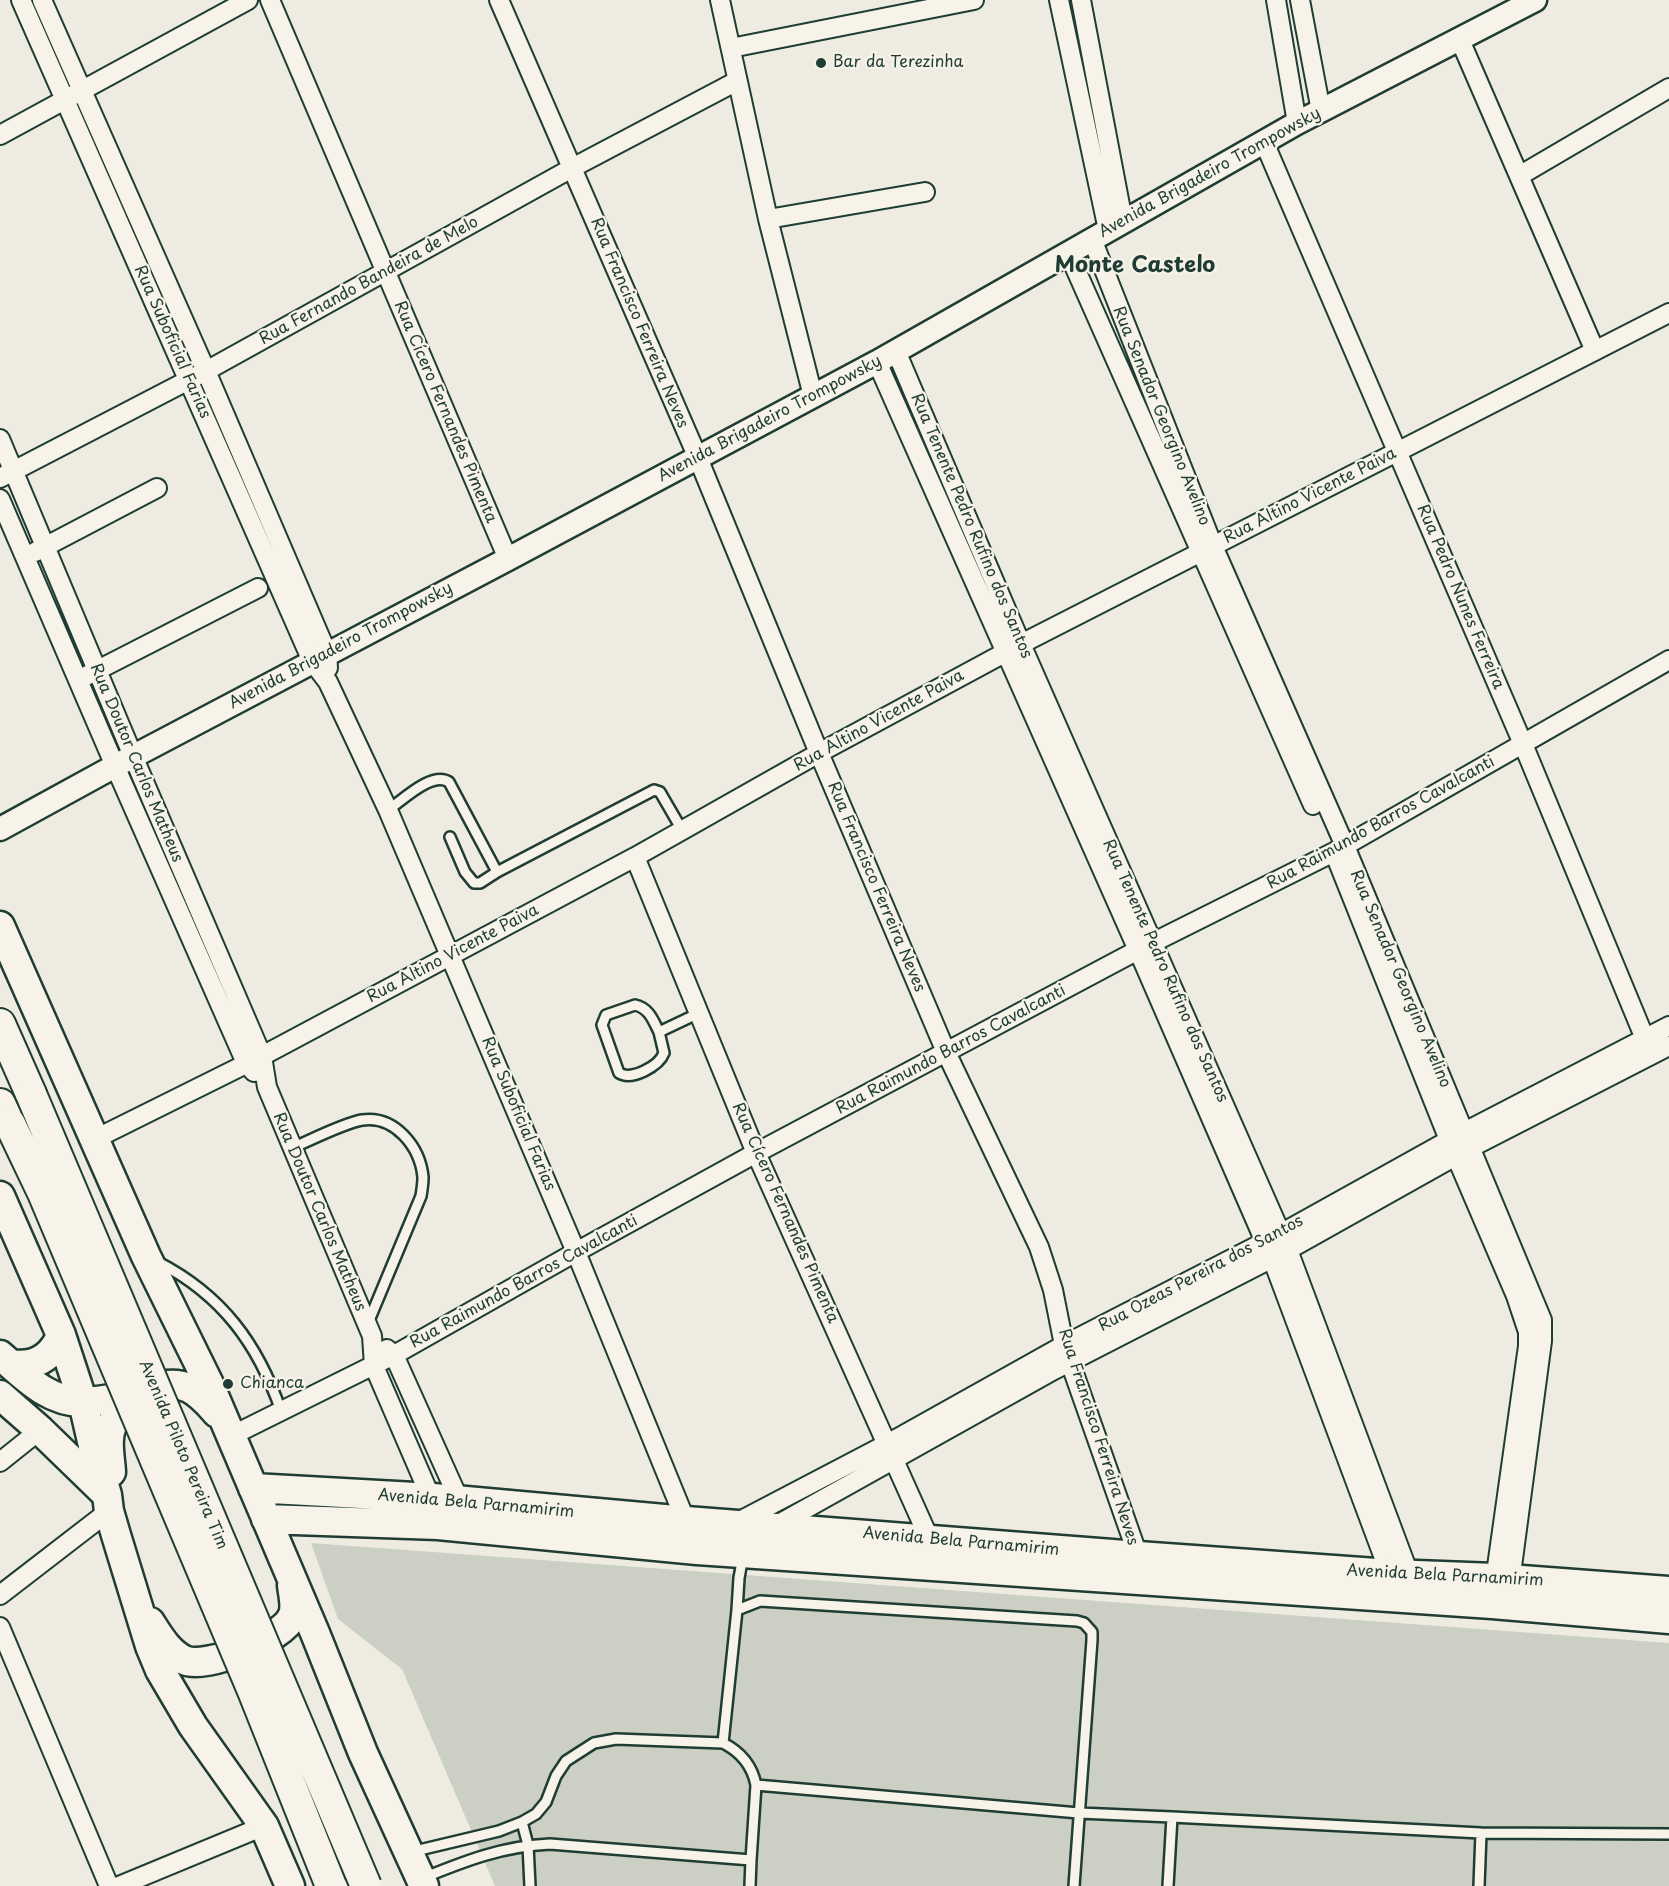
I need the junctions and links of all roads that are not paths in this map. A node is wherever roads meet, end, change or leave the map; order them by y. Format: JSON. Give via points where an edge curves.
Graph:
{"nodes":[{"id":1,"x":21,"y":0,"type":"edge"},
{"id":2,"x":42,"y":0,"type":"edge"},
{"id":3,"x":248,"y":0,"type":"edge"},
{"id":4,"x":270,"y":0,"type":"edge"},
{"id":5,"x":499,"y":0,"type":"edge"},
{"id":6,"x":720,"y":0,"type":"edge"},
{"id":7,"x":974,"y":0,"type":"edge"},
{"id":8,"x":1059,"y":0,"type":"edge"},
{"id":9,"x":1081,"y":0,"type":"edge"},
{"id":10,"x":1276,"y":0,"type":"edge"},
{"id":11,"x":1300,"y":0,"type":"edge"},
{"id":12,"x":1535,"y":0,"type":"edge"},
{"id":13,"x":1460,"y":40,"type":"junction"},
{"id":14,"x":731,"y":48,"type":"junction"},
{"id":15,"x":737,"y":81,"type":"junction"},
{"id":16,"x":1669,"y":88,"type":"edge"},
{"id":17,"x":82,"y":91,"type":"junction"},
{"id":18,"x":65,"y":99,"type":"junction"},
{"id":19,"x":1321,"y":111,"type":"junction"},
{"id":20,"x":1297,"y":123,"type":"junction"},
{"id":21,"x":0,"y":135,"type":"edge"},
{"id":22,"x":1264,"y":142,"type":"junction"},
{"id":23,"x":572,"y":168,"type":"junction"},
{"id":24,"x":1519,"y":176,"type":"junction"},
{"id":25,"x":925,"y":192,"type":"dead end"},
{"id":26,"x":768,"y":219,"type":"junction"},
{"id":27,"x":1108,"y":230,"type":"junction"},
{"id":28,"x":1068,"y":252,"type":"junction"},
{"id":29,"x":386,"y":272,"type":"junction"},
{"id":30,"x":1669,"y":313,"type":"edge"},
{"id":31,"x":1595,"y":351,"type":"junction"},
{"id":32,"x":886,"y":356,"type":"junction"},
{"id":33,"x":206,"y":371,"type":"junction"},
{"id":34,"x":189,"y":380,"type":"junction"},
{"id":35,"x":813,"y":396,"type":"junction"},
{"id":36,"x":0,"y":439,"type":"edge"},
{"id":37,"x":1398,"y":451,"type":"junction"},
{"id":38,"x":698,"y":458,"type":"junction"},
{"id":39,"x":7,"y":474,"type":"edge"},
{"id":40,"x":157,"y":488,"type":"dead end"},
{"id":41,"x":0,"y":499,"type":"edge"},
{"id":42,"x":45,"y":547,"type":"junction"},
{"id":43,"x":1207,"y":550,"type":"junction"},
{"id":44,"x":25,"y":557,"type":"junction"},
{"id":45,"x":508,"y":559,"type":"junction"},
{"id":46,"x":258,"y":588,"type":"dead end"},
{"id":47,"x":1014,"y":647,"type":"junction"},
{"id":48,"x":320,"y":657,"type":"junction"},
{"id":49,"x":1669,"y":660,"type":"edge"},
{"id":50,"x":97,"y":671,"type":"junction"},
{"id":51,"x":78,"y":680,"type":"junction"},
{"id":52,"x":1523,"y":744,"type":"junction"},
{"id":53,"x":819,"y":753,"type":"junction"},
{"id":54,"x":124,"y":761,"type":"junction"},
{"id":55,"x":388,"y":810,"type":"junction"},
{"id":56,"x":0,"y":829,"type":"edge"},
{"id":57,"x":682,"y":831,"type":"junction"},
{"id":58,"x":450,"y":837,"type":"dead end"},
{"id":59,"x":1339,"y":849,"type":"junction"},
{"id":60,"x":635,"y":857,"type":"junction"},
{"id":61,"x":497,"y":872,"type":"junction"},
{"id":62,"x":0,"y":926,"type":"edge"},
{"id":63,"x":1145,"y":947,"type":"junction"},
{"id":64,"x":450,"y":955,"type":"junction"},
{"id":65,"x":699,"y":1013,"type":"junction"},
{"id":66,"x":0,"y":1024,"type":"edge"},
{"id":67,"x":1669,"y":1026,"type":"edge"},
{"id":68,"x":659,"y":1032,"type":"junction"},
{"id":69,"x":1644,"y":1037,"type":"junction"},
{"id":70,"x":1669,"y":1046,"type":"edge"},
{"id":71,"x":946,"y":1052,"type":"junction"},
{"id":72,"x":1651,"y":1055,"type":"junction"},
{"id":73,"x":254,"y":1059,"type":"junction"},
{"id":74,"x":1547,"y":1099,"type":"junction"},
{"id":75,"x":5,"y":1114,"type":"edge"},
{"id":76,"x":95,"y":1139,"type":"junction"},
{"id":77,"x":1460,"y":1144,"type":"junction"},
{"id":78,"x":292,"y":1148,"type":"junction"},
{"id":79,"x":756,"y":1153,"type":"junction"},
{"id":80,"x":0,"y":1196,"type":"edge"},
{"id":81,"x":1276,"y":1246,"type":"junction"},
{"id":82,"x":576,"y":1251,"type":"junction"},
{"id":83,"x":146,"y":1256,"type":"junction"},
{"id":84,"x":369,"y":1331,"type":"junction"},
{"id":85,"x":61,"y":1335,"type":"junction"},
{"id":86,"x":1067,"y":1353,"type":"junction"},
{"id":87,"x":394,"y":1355,"type":"junction"},
{"id":88,"x":5,"y":1359,"type":"edge"},
{"id":89,"x":374,"y":1366,"type":"junction"},
{"id":90,"x":0,"y":1395,"type":"edge"},
{"id":91,"x":135,"y":1396,"type":"junction"},
{"id":92,"x":83,"y":1402,"type":"junction"},
{"id":93,"x":281,"y":1411,"type":"junction"},
{"id":94,"x":227,"y":1427,"type":"junction"},
{"id":95,"x":40,"y":1430,"type":"junction"},
{"id":96,"x":891,"y":1452,"type":"junction"},
{"id":97,"x":0,"y":1462,"type":"edge"},
{"id":98,"x":253,"y":1488,"type":"junction"},
{"id":99,"x":108,"y":1503,"type":"junction"},
{"id":100,"x":449,"y":1513,"type":"junction"},
{"id":101,"x":266,"y":1519,"type":"junction"},
{"id":102,"x":686,"y":1521,"type":"junction"},
{"id":103,"x":734,"y":1525,"type":"junction"},
{"id":104,"x":774,"y":1527,"type":"junction"},
{"id":105,"x":929,"y":1539,"type":"junction"},
{"id":106,"x":697,"y":1550,"type":"junction"},
{"id":107,"x":743,"y":1553,"type":"junction"},
{"id":108,"x":1138,"y":1556,"type":"junction"},
{"id":109,"x":942,"y":1566,"type":"junction"},
{"id":110,"x":290,"y":1577,"type":"junction"},
{"id":111,"x":1148,"y":1582,"type":"junction"},
{"id":112,"x":1397,"y":1586,"type":"junction"},
{"id":113,"x":1669,"y":1591,"type":"edge"},
{"id":114,"x":1501,"y":1592,"type":"junction"},
{"id":115,"x":0,"y":1595,"type":"edge"},
{"id":116,"x":136,"y":1602,"type":"junction"},
{"id":117,"x":737,"y":1610,"type":"junction"},
{"id":118,"x":1669,"y":1619,"type":"edge"},
{"id":119,"x":0,"y":1627,"type":"edge"},
{"id":120,"x":723,"y":1743,"type":"junction"},
{"id":121,"x":756,"y":1785,"type":"junction"},
{"id":122,"x":1079,"y":1813,"type":"junction"},
{"id":123,"x":1172,"y":1817,"type":"junction"},
{"id":124,"x":522,"y":1822,"type":"junction"},
{"id":125,"x":264,"y":1826,"type":"junction"},
{"id":126,"x":1482,"y":1833,"type":"junction"},
{"id":127,"x":1669,"y":1834,"type":"edge"},
{"id":128,"x":528,"y":1845,"type":"junction"},
{"id":129,"x":407,"y":1852,"type":"junction"},
{"id":130,"x":751,"y":1860,"type":"junction"},
{"id":131,"x":422,"y":1882,"type":"edge"},
{"id":132,"x":109,"y":1886,"type":"edge"},
{"id":133,"x":119,"y":1886,"type":"edge"},
{"id":134,"x":290,"y":1886,"type":"edge"},
{"id":135,"x":331,"y":1886,"type":"edge"},
{"id":136,"x":366,"y":1886,"type":"edge"},
{"id":137,"x":530,"y":1886,"type":"edge"},
{"id":138,"x":750,"y":1886,"type":"edge"},
{"id":139,"x":1074,"y":1886,"type":"edge"},
{"id":140,"x":1168,"y":1886,"type":"edge"},
{"id":141,"x":1479,"y":1886,"type":"edge"}],
"edges":[{"from":1,"to":18,"type":"street","name":"Rua Suboficial Farias"},
{"from":2,"to":17,"type":"street","name":"Rua Suboficial Farias"},
{"from":3,"to":17,"type":"street"},
{"from":4,"to":29,"type":"street","name":"Rua Cícero Fernandes Pimenta"},
{"from":5,"to":23,"type":"street","name":"Rua Francisco Ferreira Neves"},
{"from":6,"to":14,"type":"street"},
{"from":7,"to":14,"type":"street"},
{"from":8,"to":27,"type":"street","name":"Rua Senador Georgino Avelino"},
{"from":9,"to":27,"type":"street","name":"Rua Senador Georgino Avelino"},
{"from":10,"to":20,"type":"street"},
{"from":11,"to":19,"type":"street"},
{"from":12,"to":13,"type":"street","name":"Avenida Brigadeiro Trompowsky"},
{"from":13,"to":19,"type":"street","name":"Avenida Brigadeiro Trompowsky"},
{"from":13,"to":24,"type":"street"},
{"from":14,"to":15,"type":"street"},
{"from":15,"to":23,"type":"street","name":"Rua Fernando Bandeira de Melo"},
{"from":15,"to":26,"type":"street"},
{"from":16,"to":24,"type":"street"},
{"from":17,"to":18,"type":"street"},
{"from":17,"to":33,"type":"street","name":"Rua Suboficial Farias"},
{"from":18,"to":21,"type":"street"},
{"from":18,"to":34,"type":"street","name":"Rua Suboficial Farias"},
{"from":19,"to":20,"type":"street","name":"Avenida Brigadeiro Trompowsky"},
{"from":20,"to":22,"type":"street","name":"Avenida Brigadeiro Trompowsky"},
{"from":22,"to":27,"type":"street","name":"Avenida Brigadeiro Trompowsky"},
{"from":22,"to":37,"type":"street","name":"Rua Pedro Nunes Ferreira"},
{"from":23,"to":29,"type":"street","name":"Rua Fernando Bandeira de Melo"},
{"from":23,"to":38,"type":"street","name":"Rua Francisco Ferreira Neves"},
{"from":24,"to":31,"type":"street"},
{"from":25,"to":26,"type":"street"},
{"from":26,"to":35,"type":"street"},
{"from":27,"to":28,"type":"street","name":"Avenida Brigadeiro Trompowsky"},
{"from":27,"to":43,"type":"street","name":"Rua Senador Georgino Avelino"},
{"from":28,"to":32,"type":"street","name":"Avenida Brigadeiro Trompowsky"},
{"from":28,"to":43,"type":"street","name":"Rua Senador Georgino Avelino"},
{"from":29,"to":33,"type":"street","name":"Rua Fernando Bandeira de Melo"},
{"from":29,"to":45,"type":"street","name":"Rua Cícero Fernandes Pimenta"},
{"from":30,"to":31,"type":"street","name":"Rua Altino Vicente Paiva"},
{"from":31,"to":37,"type":"street","name":"Rua Altino Vicente Paiva"},
{"from":32,"to":35,"type":"street","name":"Avenida Brigadeiro Trompowsky"},
{"from":32,"to":47,"type":"street","name":"Rua Tenente Pedro Rufino dos Santos"},
{"from":33,"to":34,"type":"street","name":"Rua Fernando Bandeira de Melo"},
{"from":33,"to":48,"type":"street","name":"Rua Suboficial Farias"},
{"from":34,"to":39,"type":"street","name":"Rua Fernando Bandeira de Melo"},
{"from":34,"to":48,"type":"street","name":"Rua Suboficial Farias"},
{"from":35,"to":38,"type":"street","name":"Avenida Brigadeiro Trompowsky"},
{"from":36,"to":39,"type":"street","name":"Rua Doutor Carlos Matheus"},
{"from":37,"to":43,"type":"street","name":"Rua Altino Vicente Paiva"},
{"from":37,"to":52,"type":"street","name":"Rua Pedro Nunes Ferreira"},
{"from":38,"to":45,"type":"street","name":"Avenida Brigadeiro Trompowsky"},
{"from":38,"to":53,"type":"street","name":"Rua Francisco Ferreira Neves"},
{"from":39,"to":42,"type":"street","name":"Rua Doutor Carlos Matheus"},
{"from":40,"to":42,"type":"street"},
{"from":41,"to":44,"type":"street","name":"Rua Doutor Carlos Matheus"},
{"from":42,"to":44,"type":"street"},
{"from":42,"to":50,"type":"street","name":"Rua Doutor Carlos Matheus"},
{"from":43,"to":47,"type":"street","name":"Rua Altino Vicente Paiva"},
{"from":43,"to":59,"type":"street","name":"Rua Senador Georgino Avelino"},
{"from":44,"to":51,"type":"street","name":"Rua Doutor Carlos Matheus"},
{"from":45,"to":48,"type":"street","name":"Avenida Brigadeiro Trompowsky"},
{"from":46,"to":50,"type":"street"},
{"from":47,"to":53,"type":"street","name":"Rua Altino Vicente Paiva"},
{"from":47,"to":63,"type":"street","name":"Rua Tenente Pedro Rufino dos Santos"},
{"from":48,"to":54,"type":"street","name":"Avenida Brigadeiro Trompowsky"},
{"from":48,"to":55,"type":"street","name":"Rua Suboficial Farias"},
{"from":49,"to":52,"type":"street","name":"Rua Raimundo Barros Cavalcanti"},
{"from":50,"to":51,"type":"street"},
{"from":50,"to":54,"type":"street","name":"Rua Doutor Carlos Matheus"},
{"from":51,"to":54,"type":"street","name":"Rua Doutor Carlos Matheus"},
{"from":52,"to":59,"type":"street","name":"Rua Raimundo Barros Cavalcanti"},
{"from":52,"to":69,"type":"street","name":"Rua Pedro Nunes Ferreira"},
{"from":53,"to":57,"type":"street","name":"Rua Altino Vicente Paiva"},
{"from":53,"to":71,"type":"street","name":"Rua Francisco Ferreira Neves"},
{"from":54,"to":56,"type":"street","name":"Avenida Brigadeiro Trompowsky"},
{"from":54,"to":73,"type":"street","name":"Rua Doutor Carlos Matheus"},
{"from":55,"to":61,"type":"lane","via":[[429,781],[444,778]]},
{"from":55,"to":64,"type":"street","name":"Rua Suboficial Farias"},
{"from":57,"to":60,"type":"street","name":"Rua Altino Vicente Paiva"},
{"from":57,"to":61,"type":"lane","via":[[660,792],[654,790]]},
{"from":58,"to":61,"type":"lane","via":[[474,883]]},
{"from":59,"to":63,"type":"street","name":"Rua Raimundo Barros Cavalcanti"},
{"from":59,"to":77,"type":"street","name":"Rua Senador Georgino Avelino"},
{"from":60,"to":64,"type":"street","name":"Rua Altino Vicente Paiva"},
{"from":60,"to":65,"type":"street","name":"Rua Cícero Fernandes Pimenta"},
{"from":62,"to":76,"type":"main road"},
{"from":63,"to":71,"type":"street","name":"Rua Raimundo Barros Cavalcanti"},
{"from":63,"to":81,"type":"street","name":"Rua Tenente Pedro Rufino dos Santos"},
{"from":64,"to":73,"type":"street","name":"Rua Altino Vicente Paiva"},
{"from":64,"to":82,"type":"street","name":"Rua Suboficial Farias"},
{"from":65,"to":68,"type":"lane"},
{"from":65,"to":79,"type":"street","name":"Rua Cícero Fernandes Pimenta"},
{"from":66,"to":136,"type":"highway","name":"Avenida Piloto Pereira Tim","bridge":true},
{"from":67,"to":69,"type":"street","name":"Rua Ozeas Pereira dos Santos"},
{"from":68,"to":68,"type":"lane","via":[[650,1015],[635,1005],[606,1015],[602,1025],[619,1073],[628,1077],[659,1063],[664,1053]]},
{"from":69,"to":72,"type":"street","name":"Rua Pedro Nunes Ferreira"},
{"from":69,"to":74,"type":"street","name":"Rua Ozeas Pereira dos Santos"},
{"from":70,"to":72,"type":"street","name":"Rua Ozeas Pereira dos Santos"},
{"from":71,"to":79,"type":"street","name":"Rua Raimundo Barros Cavalcanti"},
{"from":71,"to":86,"type":"street","name":"Rua Francisco Ferreira Neves","via":[[1039,1247]]},
{"from":72,"to":74,"type":"street","name":"Rua Ozeas Pereira dos Santos"},
{"from":73,"to":76,"type":"street","name":"Rua Altino Vicente Paiva"},
{"from":73,"to":78,"type":"street","name":"Rua Doutor Carlos Matheus"},
{"from":74,"to":77,"type":"street","name":"Rua Ozeas Pereira dos Santos"},
{"from":75,"to":135,"type":"highway","name":"Avenida Piloto Pereira Tim","bridge":true,"via":[[47,1204],[244,1670]]},
{"from":76,"to":83,"type":"main road"},
{"from":77,"to":81,"type":"street","name":"Rua Ozeas Pereira dos Santos"},
{"from":77,"to":114,"type":"street","name":"Rua Senador Georgino Avelino","via":[[1542,1320],[1542,1341]]},
{"from":78,"to":84,"type":"street","name":"Rua Doutor Carlos Matheus"},
{"from":78,"to":84,"type":"lane","via":[[360,1120],[375,1120],[402,1133],[419,1160],[421,1196]]},
{"from":79,"to":82,"type":"street","name":"Rua Raimundo Barros Cavalcanti"},
{"from":79,"to":96,"type":"street","name":"Rua Cícero Fernandes Pimenta"},
{"from":80,"to":85,"type":"main road"},
{"from":81,"to":86,"type":"street","name":"Rua Ozeas Pereira dos Santos"},
{"from":81,"to":112,"type":"street","name":"Rua Tenente Pedro Rufino dos Santos"},
{"from":82,"to":87,"type":"street","name":"Rua Raimundo Barros Cavalcanti"},
{"from":82,"to":102,"type":"street","name":"Rua Suboficial Farias"},
{"from":83,"to":93,"type":"lane","via":[[198,1287],[234,1322],[258,1355]]},
{"from":83,"to":94,"type":"main road"},
{"from":84,"to":87,"type":"street","name":"Rua Doutor Carlos Matheus"},
{"from":84,"to":89,"type":"street","name":"Rua Doutor Carlos Matheus"},
{"from":85,"to":88,"type":"main road","via":[[45,1358],[28,1365]]},
{"from":85,"to":92,"type":"main road"},
{"from":86,"to":96,"type":"street","name":"Rua Ozeas Pereira dos Santos"},
{"from":86,"to":108,"type":"street","name":"Rua Francisco Ferreira Neves"},
{"from":87,"to":89,"type":"street","name":"Rua Raimundo Barros Cavalcanti"},
{"from":87,"to":100,"type":"street","name":"Rua Doutor Carlos Matheus"},
{"from":88,"to":92,"type":"main road","via":[[30,1382],[52,1395]]},
{"from":89,"to":93,"type":"street","name":"Rua Raimundo Barros Cavalcanti"},
{"from":89,"to":100,"type":"street","name":"Rua Doutor Carlos Matheus"},
{"from":90,"to":95,"type":"main road"},
{"from":91,"to":92,"type":"main road"},
{"from":91,"to":94,"type":"main road","via":[[165,1385],[182,1385],[199,1394]]},
{"from":91,"to":99,"type":"main road","via":[[111,1425]]},
{"from":92,"to":99,"type":"main road"},
{"from":93,"to":94,"type":"street","name":"Rua Raimundo Barros Cavalcanti"},
{"from":94,"to":98,"type":"main road"},
{"from":95,"to":97,"type":"street"},
{"from":95,"to":99,"type":"main road"},
{"from":96,"to":103,"type":"street","name":"Rua Ozeas Pereira dos Santos"},
{"from":96,"to":104,"type":"street","name":"Rua Ozeas Pereira dos Santos"},
{"from":96,"to":105,"type":"street","name":"Rua Cícero Fernandes Pimenta"},
{"from":98,"to":100,"type":"main road","name":"Avenida Bela Parnamirim"},
{"from":98,"to":101,"type":"main road"},
{"from":99,"to":115,"type":"street"},
{"from":99,"to":116,"type":"main road"},
{"from":100,"to":101,"type":"main road","name":"Avenida Bela Parnamirim"},
{"from":100,"to":102,"type":"main road","name":"Avenida Bela Parnamirim"},
{"from":100,"to":106,"type":"main road","name":"Avenida Bela Parnamirim"},
{"from":101,"to":110,"type":"main road"},
{"from":102,"to":103,"type":"main road","name":"Avenida Bela Parnamirim"},
{"from":102,"to":106,"type":"street","name":"Rua Suboficial Farias"},
{"from":103,"to":104,"type":"main road","name":"Avenida Bela Parnamirim"},
{"from":104,"to":105,"type":"main road","name":"Avenida Bela Parnamirim"},
{"from":105,"to":108,"type":"main road","name":"Avenida Bela Parnamirim"},
{"from":105,"to":109,"type":"street","name":"Rua Cícero Fernandes Pimenta"},
{"from":106,"to":107,"type":"main road","name":"Avenida Bela Parnamirim"},
{"from":107,"to":109,"type":"main road","name":"Avenida Bela Parnamirim"},
{"from":107,"to":117,"type":"lane"},
{"from":108,"to":111,"type":"street","name":"Rua Francisco Ferreira Neves"},
{"from":108,"to":112,"type":"main road","name":"Avenida Bela Parnamirim"},
{"from":109,"to":111,"type":"main road","name":"Avenida Bela Parnamirim"},
{"from":110,"to":116,"type":"main road","via":[[294,1610],[287,1626],[242,1650],[207,1662],[190,1662],[173,1652]]},
{"from":110,"to":129,"type":"main road"},
{"from":111,"to":112,"type":"main road","name":"Avenida Bela Parnamirim"},
{"from":112,"to":114,"type":"main road","name":"Avenida Bela Parnamirim"},
{"from":113,"to":114,"type":"main road","name":"Avenida Bela Parnamirim"},
{"from":114,"to":118,"type":"main road","name":"Avenida Bela Parnamirim"},
{"from":116,"to":125,"type":"main road","via":[[160,1670],[193,1726]]},
{"from":117,"to":120,"type":"lane"},
{"from":117,"to":122,"type":"lane","via":[[760,1601],[1084,1623],[1092,1632],[1092,1640]]},
{"from":119,"to":132,"type":"street"},
{"from":120,"to":121,"type":"lane","via":[[749,1764]]},
{"from":120,"to":124,"type":"lane","via":[[616,1739],[594,1743],[566,1761],[546,1802]]},
{"from":121,"to":122,"type":"lane"},
{"from":121,"to":130,"type":"lane"},
{"from":122,"to":123,"type":"lane"},
{"from":122,"to":139,"type":"lane"},
{"from":123,"to":126,"type":"lane"},
{"from":123,"to":140,"type":"lane"},
{"from":124,"to":128,"type":"lane"},
{"from":124,"to":129,"type":"lane"},
{"from":125,"to":133,"type":"street"},
{"from":125,"to":134,"type":"main road"},
{"from":126,"to":127,"type":"lane"},
{"from":126,"to":141,"type":"lane"},
{"from":128,"to":130,"type":"lane"},
{"from":128,"to":131,"type":"lane","via":[[479,1855]]},
{"from":128,"to":137,"type":"lane"},
{"from":129,"to":131,"type":"main road"},
{"from":130,"to":138,"type":"lane"}]}
